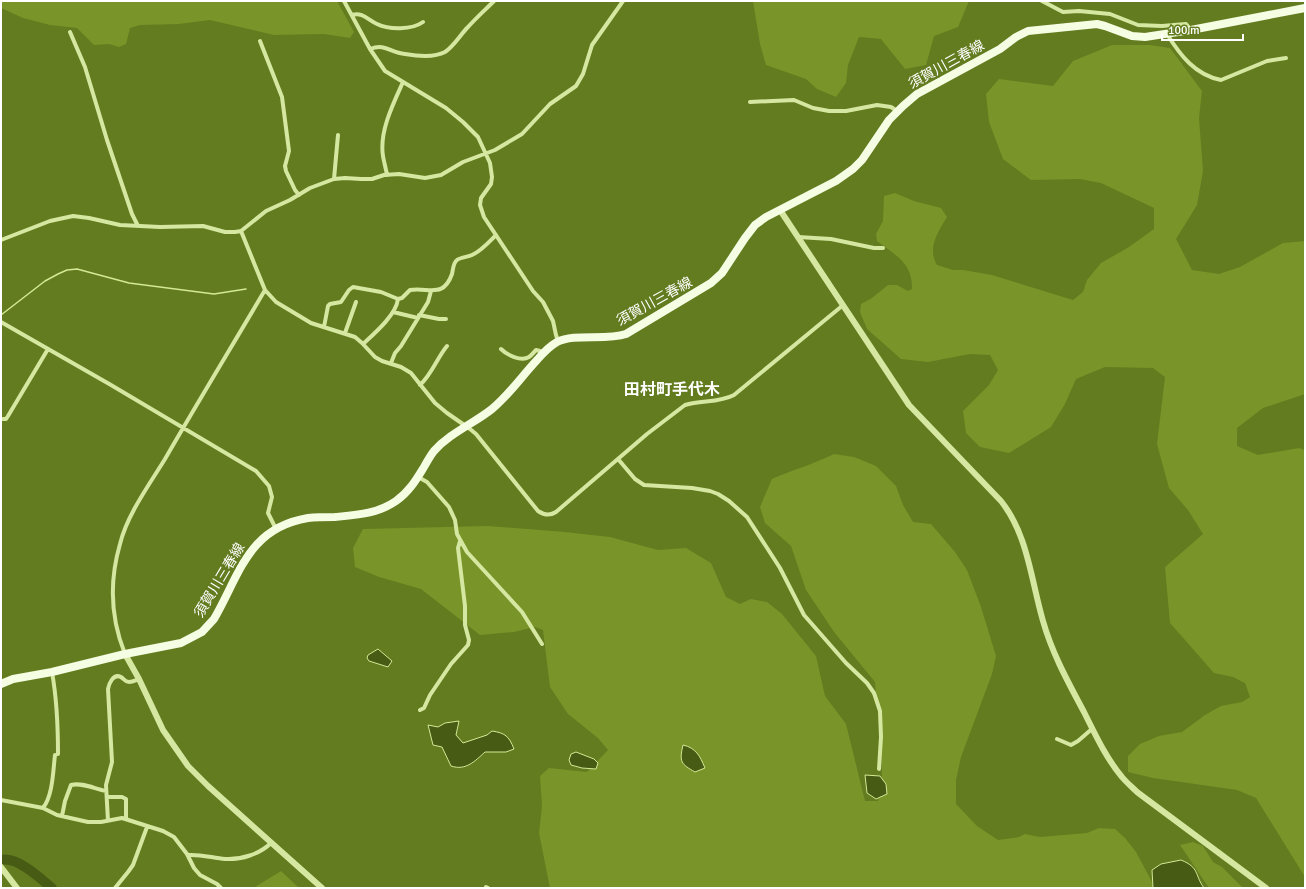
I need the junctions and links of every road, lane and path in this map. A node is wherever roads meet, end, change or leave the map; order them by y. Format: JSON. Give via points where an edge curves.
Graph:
{"nodes":[{"id":1,"x":344,"y":1,"type":"edge"},
{"id":2,"x":494,"y":1,"type":"edge"},
{"id":3,"x":622,"y":1,"type":"edge"},
{"id":4,"x":1042,"y":1,"type":"edge"},
{"id":5,"x":1305,"y":8,"type":"edge"},
{"id":6,"x":352,"y":15,"type":"junction"},
{"id":7,"x":423,"y":22,"type":"dead end"},
{"id":8,"x":1191,"y":30,"type":"junction"},
{"id":9,"x":70,"y":32,"type":"dead end"},
{"id":10,"x":1167,"y":34,"type":"junction"},
{"id":11,"x":260,"y":41,"type":"dead end"},
{"id":12,"x":370,"y":49,"type":"junction"},
{"id":13,"x":1286,"y":58,"type":"dead end"},
{"id":14,"x":403,"y":82,"type":"junction"},
{"id":15,"x":750,"y":102,"type":"dead end"},
{"id":16,"x":897,"y":111,"type":"junction"},
{"id":17,"x":338,"y":135,"type":"dead end"},
{"id":18,"x":485,"y":154,"type":"junction"},
{"id":19,"x":387,"y":174,"type":"junction"},
{"id":20,"x":334,"y":179,"type":"junction"},
{"id":21,"x":299,"y":194,"type":"junction"},
{"id":22,"x":780,"y":210,"type":"junction"},
{"id":23,"x":138,"y":226,"type":"junction"},
{"id":24,"x":241,"y":230,"type":"junction"},
{"id":25,"x":496,"y":235,"type":"junction"},
{"id":26,"x":798,"y":236,"type":"junction"},
{"id":27,"x":1,"y":240,"type":"edge"},
{"id":28,"x":883,"y":248,"type":"dead end"},
{"id":29,"x":265,"y":290,"type":"junction"},
{"id":30,"x":431,"y":291,"type":"junction"},
{"id":31,"x":398,"y":299,"type":"junction"},
{"id":32,"x":356,"y":302,"type":"dead end"},
{"id":33,"x":842,"y":306,"type":"junction"},
{"id":34,"x":393,"y":312,"type":"junction"},
{"id":35,"x":418,"y":317,"type":"junction"},
{"id":36,"x":446,"y":319,"type":"dead end"},
{"id":37,"x":1,"y":322,"type":"edge"},
{"id":38,"x":324,"y":328,"type":"junction"},
{"id":39,"x":345,"y":333,"type":"junction"},
{"id":40,"x":558,"y":341,"type":"junction"},
{"id":41,"x":363,"y":344,"type":"junction"},
{"id":42,"x":447,"y":346,"type":"dead end"},
{"id":43,"x":48,"y":349,"type":"junction"},
{"id":44,"x":501,"y":349,"type":"dead end"},
{"id":45,"x":541,"y":356,"type":"junction"},
{"id":46,"x":391,"y":363,"type":"junction"},
{"id":47,"x":420,"y":385,"type":"junction"},
{"id":48,"x":1,"y":419,"type":"edge"},
{"id":49,"x":466,"y":426,"type":"junction"},
{"id":50,"x":183,"y":427,"type":"junction"},
{"id":51,"x":618,"y":459,"type":"junction"},
{"id":52,"x":418,"y":476,"type":"junction"},
{"id":53,"x":276,"y":529,"type":"junction"},
{"id":54,"x":460,"y":540,"type":"junction"},
{"id":55,"x":542,"y":644,"type":"dead end"},
{"id":56,"x":125,"y":654,"type":"junction"},
{"id":57,"x":52,"y":672,"type":"junction"},
{"id":58,"x":139,"y":679,"type":"junction"},
{"id":59,"x":1,"y":684,"type":"edge"},
{"id":60,"x":420,"y":710,"type":"dead end"},
{"id":61,"x":1093,"y":728,"type":"junction"},
{"id":62,"x":1057,"y":739,"type":"dead end"},
{"id":63,"x":880,"y":769,"type":"dead end"},
{"id":64,"x":106,"y":791,"type":"junction"},
{"id":65,"x":107,"y":797,"type":"junction"},
{"id":66,"x":1,"y":800,"type":"edge"},
{"id":67,"x":42,"y":808,"type":"junction"},
{"id":68,"x":62,"y":816,"type":"junction"},
{"id":69,"x":126,"y":819,"type":"junction"},
{"id":70,"x":108,"y":821,"type":"junction"},
{"id":71,"x":147,"y":827,"type":"junction"},
{"id":72,"x":271,"y":843,"type":"junction"},
{"id":73,"x":188,"y":855,"type":"junction"},
{"id":74,"x":1,"y":867,"type":"edge"},
{"id":75,"x":17,"y":888,"type":"edge"},
{"id":76,"x":115,"y":888,"type":"edge"},
{"id":77,"x":221,"y":888,"type":"edge"},
{"id":78,"x":322,"y":888,"type":"edge"},
{"id":79,"x":1266,"y":888,"type":"edge"}],
"edges":[{"from":1,"to":6,"type":"street"},
{"from":2,"to":12,"type":"street","via":[[444,52],[423,56],[405,54],[380,46]]},
{"from":3,"to":18,"type":"street","via":[[592,45],[583,74],[576,86],[550,104],[522,134]]},
{"from":4,"to":8,"type":"street","via":[[1063,12],[1110,14],[1138,24],[1186,24]]},
{"from":5,"to":8,"type":"main road","name":"須賀川三春線"},
{"from":6,"to":7,"type":"street","via":[[363,15],[381,26],[403,28]]},
{"from":6,"to":12,"type":"street"},
{"from":8,"to":10,"type":"main road","name":"須賀川三春線"},
{"from":9,"to":23,"type":"street","via":[[85,67],[107,140]]},
{"from":10,"to":13,"type":"street","via":[[1194,68],[1221,80],[1267,61]]},
{"from":10,"to":16,"type":"main road","name":"須賀川三春線","via":[[1138,37],[1097,24],[1028,31],[927,88]]},
{"from":11,"to":21,"type":"street","via":[[282,97],[289,151],[285,166]]},
{"from":12,"to":14,"type":"street","via":[[385,71]]},
{"from":14,"to":18,"type":"street","via":[[464,122],[478,138]]},
{"from":14,"to":19,"type":"street","via":[[384,134],[383,156]]},
{"from":15,"to":16,"type":"street","via":[[794,100],[829,111],[846,111],[877,105],[891,107]]},
{"from":16,"to":22,"type":"main road","name":"須賀川三春線","via":[[853,169],[836,181]]},
{"from":17,"to":20,"type":"street"},
{"from":18,"to":19,"type":"street","via":[[434,177]]},
{"from":18,"to":25,"type":"street","via":[[490,164],[492,180],[480,204],[484,217]]},
{"from":19,"to":20,"type":"street","via":[[372,179]]},
{"from":20,"to":21,"type":"street"},
{"from":21,"to":24,"type":"street","via":[[266,211]]},
{"from":22,"to":26,"type":"street"},
{"from":22,"to":40,"type":"main road","name":"須賀川三春線","via":[[755,225],[717,279],[686,299],[626,334]]},
{"from":23,"to":24,"type":"street","via":[[203,226],[228,232]]},
{"from":23,"to":27,"type":"street","via":[[72,216]]},
{"from":24,"to":29,"type":"street"},
{"from":25,"to":30,"type":"street","via":[[474,254],[458,260],[446,286]]},
{"from":25,"to":40,"type":"street","via":[[511,260],[543,302],[553,321]]},
{"from":26,"to":28,"type":"street"},
{"from":26,"to":33,"type":"street"},
{"from":29,"to":38,"type":"street","via":[[276,302]]},
{"from":29,"to":50,"type":"street"},
{"from":30,"to":31,"type":"street","via":[[410,290]]},
{"from":30,"to":35,"type":"street","via":[[428,302]]},
{"from":31,"to":34,"type":"street"},
{"from":31,"to":38,"type":"street","via":[[381,292],[353,287],[341,302],[328,306]]},
{"from":32,"to":39,"type":"street"},
{"from":33,"to":51,"type":"street","via":[[734,395],[721,401],[685,405]]},
{"from":33,"to":61,"type":"street","via":[[909,405],[1001,501],[1010,514],[1018,529],[1030,567],[1050,645]]},
{"from":34,"to":35,"type":"street"},
{"from":34,"to":41,"type":"street"},
{"from":35,"to":36,"type":"street"},
{"from":35,"to":46,"type":"street"},
{"from":37,"to":43,"type":"street"},
{"from":38,"to":39,"type":"street"},
{"from":39,"to":41,"type":"street"},
{"from":40,"to":45,"type":"main road","name":"須賀川三春線"},
{"from":41,"to":46,"type":"street","via":[[376,357]]},
{"from":42,"to":47,"type":"street"},
{"from":43,"to":48,"type":"street","via":[[6,419]]},
{"from":43,"to":50,"type":"street"},
{"from":44,"to":45,"type":"street","via":[[514,357],[524,359],[536,350],[540,351]]},
{"from":45,"to":49,"type":"main road","name":"須賀川三春線","via":[[492,409]]},
{"from":46,"to":47,"type":"street","via":[[411,373]]},
{"from":47,"to":49,"type":"street","via":[[435,403]]},
{"from":49,"to":51,"type":"street","via":[[476,434],[543,514],[556,512]]},
{"from":49,"to":52,"type":"main road","name":"須賀川三春線","via":[[432,453]]},
{"from":50,"to":53,"type":"street","via":[[260,474],[269,486],[272,497],[268,513]]},
{"from":50,"to":56,"type":"street","via":[[133,512],[120,543],[113,581],[112,606],[119,640]]},
{"from":51,"to":63,"type":"street","via":[[635,479],[644,485],[710,491],[730,501],[747,517],[780,568],[804,615],[874,694],[880,711]]},
{"from":52,"to":53,"type":"main road","name":"須賀川三春線","via":[[411,489],[388,506],[372,513],[309,518]]},
{"from":52,"to":54,"type":"street","via":[[427,482],[449,507]]},
{"from":53,"to":56,"type":"main road","name":"須賀川三春線","via":[[250,552],[214,619],[202,632],[181,642]]},
{"from":54,"to":55,"type":"street","via":[[467,552],[522,612]]},
{"from":54,"to":60,"type":"street","via":[[458,548],[465,625],[469,640],[430,695],[424,708]]},
{"from":56,"to":57,"type":"main road","name":"須賀川三春線"},
{"from":56,"to":58,"type":"street"},
{"from":57,"to":59,"type":"main road","name":"須賀川三春線","via":[[13,679]]},
{"from":57,"to":67,"type":"street","via":[[58,711],[56,754],[48,799]]},
{"from":58,"to":64,"type":"street","via":[[128,682],[121,677],[115,677],[108,689],[112,762]]},
{"from":58,"to":72,"type":"street","via":[[163,730],[188,766]]},
{"from":61,"to":62,"type":"street","via":[[1071,745]]},
{"from":61,"to":79,"type":"street","via":[[1110,761],[1137,792]]},
{"from":64,"to":65,"type":"street"},
{"from":64,"to":68,"type":"street","via":[[71,785]]},
{"from":65,"to":69,"type":"street","via":[[126,799]]},
{"from":65,"to":70,"type":"street"},
{"from":66,"to":67,"type":"street"},
{"from":67,"to":68,"type":"street"},
{"from":68,"to":70,"type":"street","via":[[88,822]]},
{"from":69,"to":70,"type":"street"},
{"from":69,"to":71,"type":"street"},
{"from":71,"to":73,"type":"street","via":[[172,836]]},
{"from":71,"to":76,"type":"street","via":[[133,864]]},
{"from":72,"to":73,"type":"street","via":[[264,850],[235,859]]},
{"from":72,"to":78,"type":"street"},
{"from":73,"to":77,"type":"street","via":[[200,875]]},
{"from":74,"to":75,"type":"street"}]}
